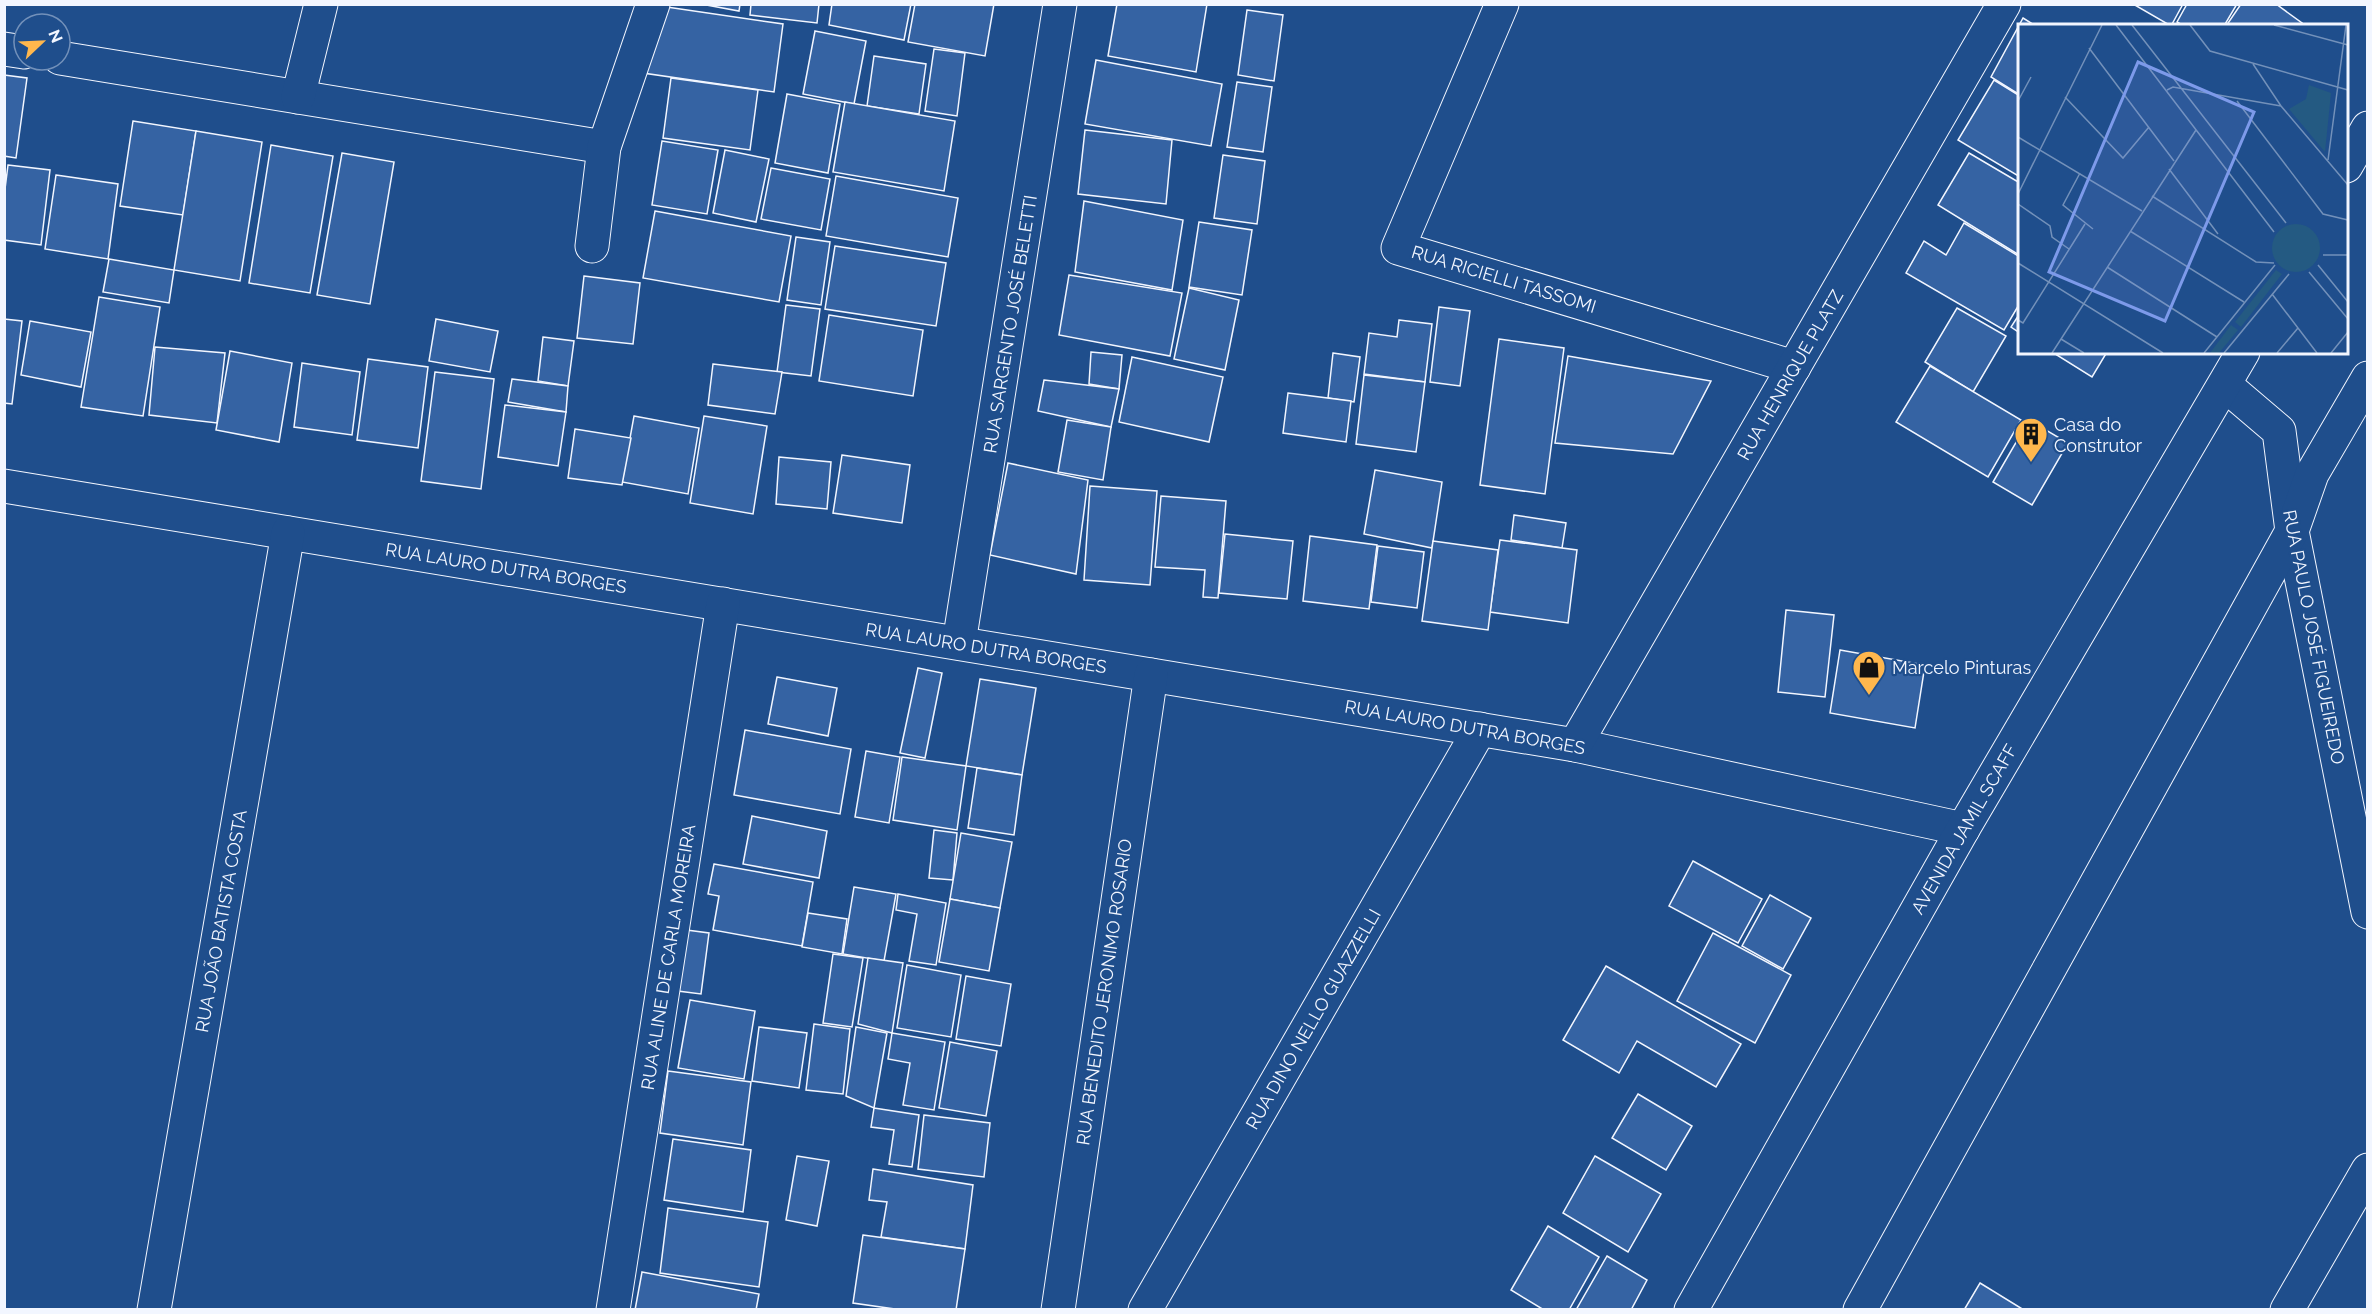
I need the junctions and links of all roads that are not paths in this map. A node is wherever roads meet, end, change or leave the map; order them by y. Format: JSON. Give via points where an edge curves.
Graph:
{"nodes":[{"id":1,"x":321,"y":4,"type":"edge"},
{"id":2,"x":653,"y":4,"type":"edge"},
{"id":3,"x":1060,"y":4,"type":"edge"},
{"id":4,"x":1502,"y":4,"type":"edge"},
{"id":5,"x":2004,"y":4,"type":"edge"},
{"id":6,"x":72,"y":60,"type":"edge"},
{"id":7,"x":298,"y":97,"type":"junction"},
{"id":8,"x":2367,"y":128,"type":"edge"},
{"id":9,"x":604,"y":147,"type":"junction"},
{"id":10,"x":2348,"y":162,"type":"edge"},
{"id":11,"x":591,"y":246,"type":"dead end"},
{"id":12,"x":2242,"y":354,"type":"edge"},
{"id":13,"x":1794,"y":367,"type":"junction"},
{"id":14,"x":2367,"y":378,"type":"edge"},
{"id":15,"x":2225,"y":386,"type":"junction"},
{"id":16,"x":4,"y":486,"type":"edge"},
{"id":17,"x":2292,"y":531,"type":"junction"},
{"id":18,"x":288,"y":532,"type":"junction"},
{"id":19,"x":723,"y":604,"type":"junction"},
{"id":20,"x":959,"y":643,"type":"junction"},
{"id":21,"x":1151,"y":675,"type":"junction"},
{"id":22,"x":1480,"y":729,"type":"junction"},
{"id":23,"x":1575,"y":745,"type":"junction"},
{"id":24,"x":1963,"y":829,"type":"junction"},
{"id":25,"x":2367,"y":912,"type":"edge"},
{"id":26,"x":2367,"y":1170,"type":"edge"},
{"id":27,"x":154,"y":1310,"type":"edge"},
{"id":28,"x":613,"y":1310,"type":"edge"},
{"id":29,"x":1058,"y":1310,"type":"edge"},
{"id":30,"x":1145,"y":1310,"type":"edge"},
{"id":31,"x":1692,"y":1310,"type":"edge"},
{"id":32,"x":1860,"y":1310,"type":"edge"},
{"id":33,"x":2288,"y":1310,"type":"edge"}],
"edges":[{"from":1,"to":7,"type":"street"},
{"from":2,"to":9,"type":"street"},
{"from":3,"to":20,"type":"street","name":"RUA SARGENTO JOSÉ BELETTI"},
{"from":4,"to":13,"type":"street","name":"RUA RICIELLI TASSOMI","via":[[1398,248]]},
{"from":5,"to":13,"type":"street","name":"RUA HENRIQUE PLATZ"},
{"from":6,"to":7,"type":"street"},
{"from":7,"to":9,"type":"street"},
{"from":8,"to":10,"type":"street"},
{"from":9,"to":11,"type":"street"},
{"from":12,"to":15,"type":"street","name":"AVENIDA JAMIL SCAFF"},
{"from":13,"to":23,"type":"street","name":"RUA HENRIQUE PLATZ"},
{"from":14,"to":17,"type":"street","via":[[2312,474]]},
{"from":15,"to":17,"type":"street","name":"RUA PAULO JOSÉ FIGUEIREDO","via":[[2279,430]]},
{"from":15,"to":24,"type":"street","name":"AVENIDA JAMIL SCAFF"},
{"from":16,"to":18,"type":"street","name":"RUA LAURO DUTRA BORGES"},
{"from":17,"to":25,"type":"street","name":"RUA PAULO JOSÉ FIGUEIREDO"},
{"from":17,"to":32,"type":"street"},
{"from":18,"to":19,"type":"street","name":"RUA LAURO DUTRA BORGES"},
{"from":18,"to":27,"type":"street","name":"RUA JOÃO BATISTA COSTA"},
{"from":19,"to":20,"type":"street","name":"RUA LAURO DUTRA BORGES"},
{"from":19,"to":28,"type":"street","name":"RUA ALINE DE CARLA MOREIRA"},
{"from":20,"to":21,"type":"street","name":"RUA LAURO DUTRA BORGES"},
{"from":21,"to":22,"type":"street","name":"RUA LAURO DUTRA BORGES"},
{"from":21,"to":29,"type":"street","name":"RUA BENEDITO JERONIMO ROSARIO"},
{"from":22,"to":23,"type":"street","name":"RUA LAURO DUTRA BORGES"},
{"from":22,"to":30,"type":"street","name":"RUA DINO NELLO GUAZZELLI"},
{"from":23,"to":24,"type":"street","name":"RUA LAURO DUTRA BORGES"},
{"from":24,"to":31,"type":"street","name":"AVENIDA JAMIL SCAFF"},
{"from":26,"to":33,"type":"street"}]}
